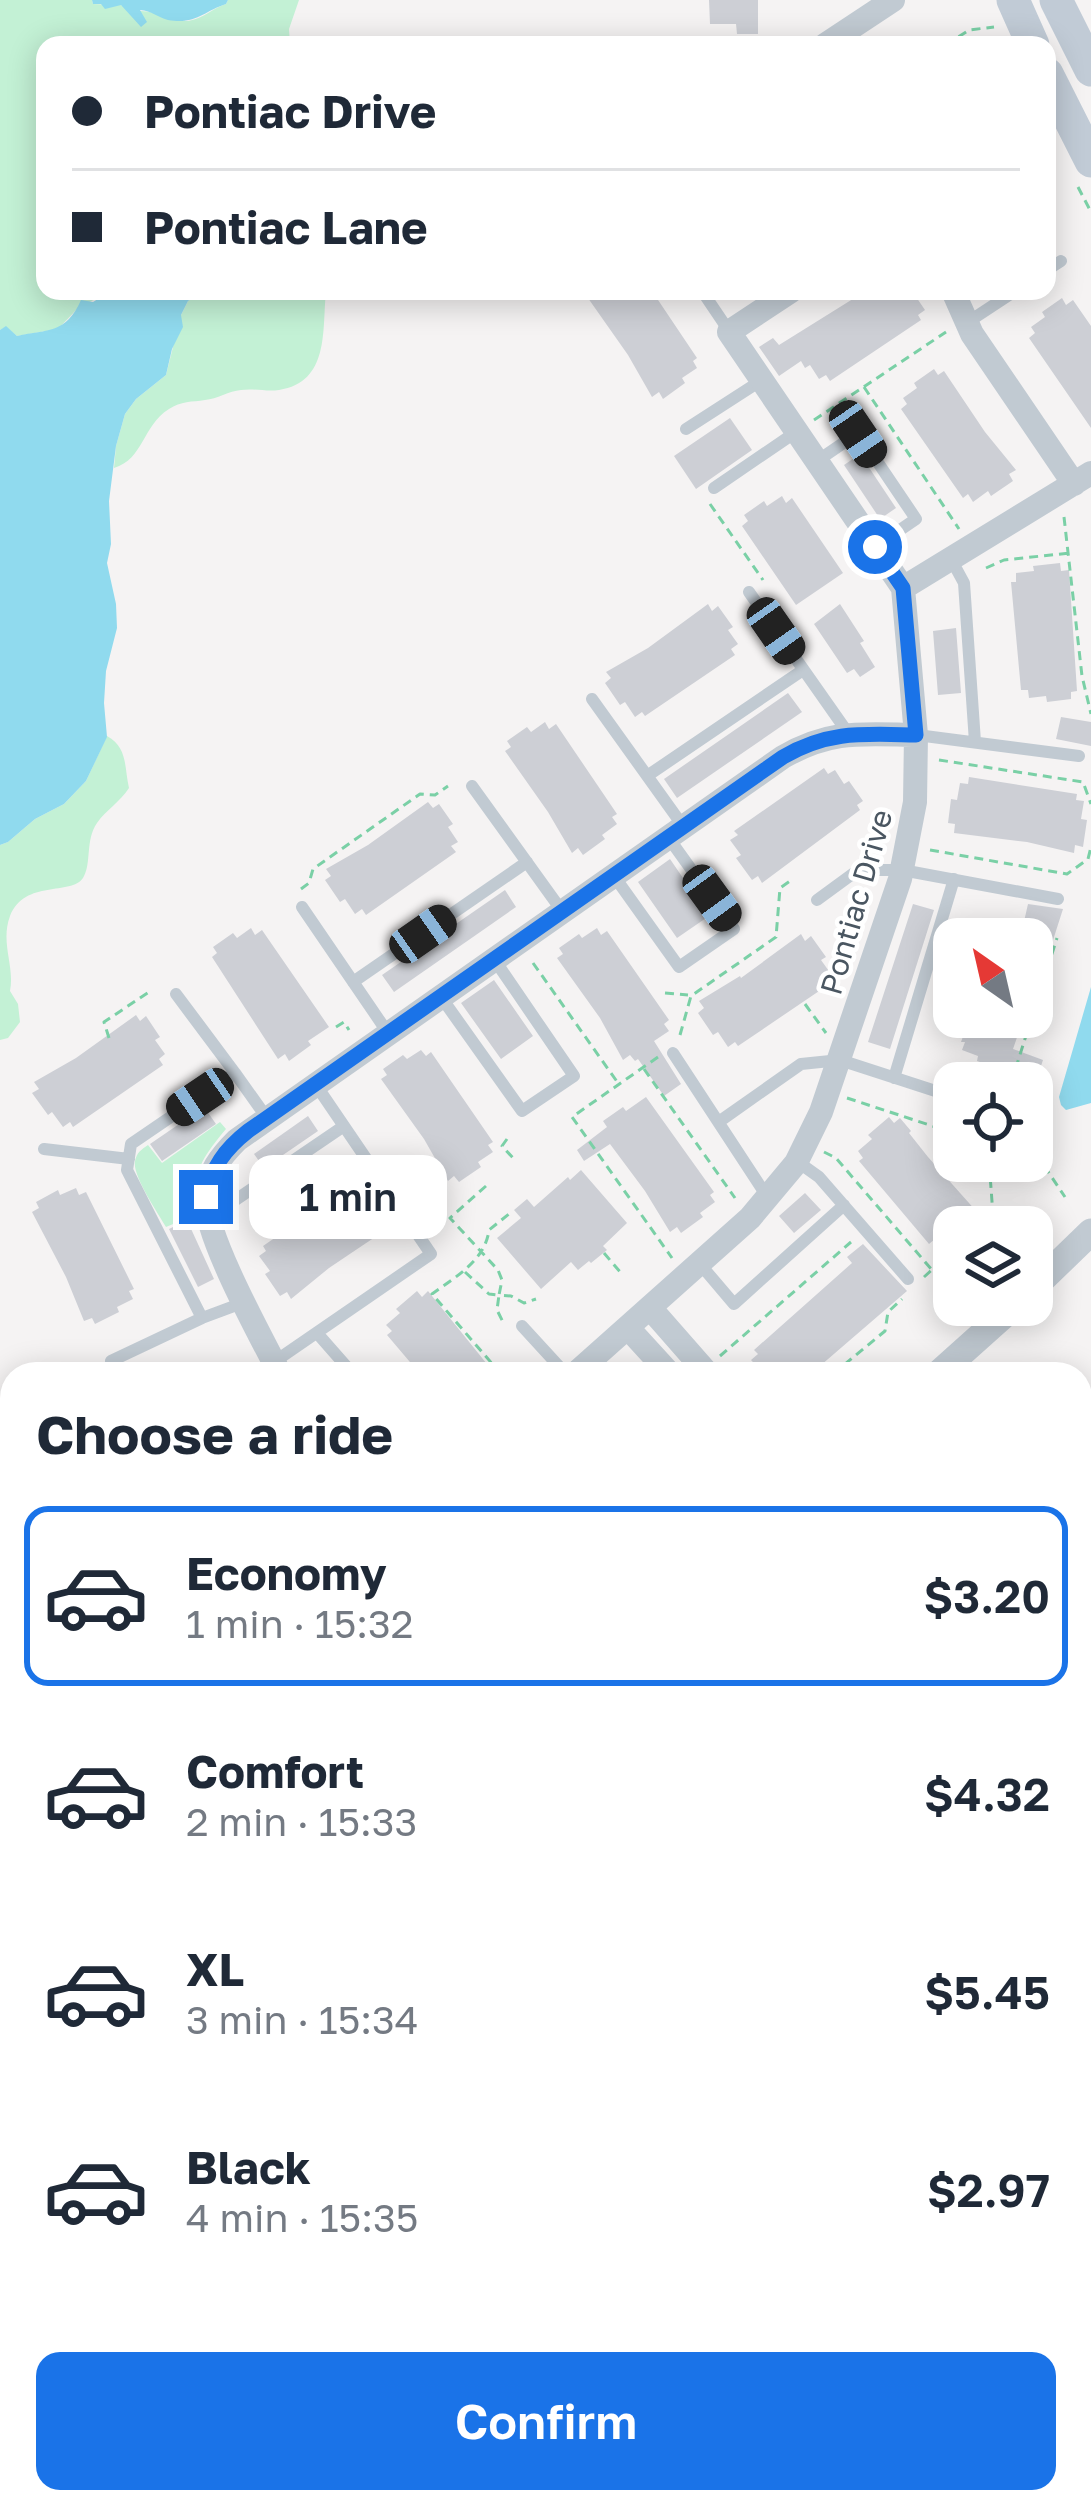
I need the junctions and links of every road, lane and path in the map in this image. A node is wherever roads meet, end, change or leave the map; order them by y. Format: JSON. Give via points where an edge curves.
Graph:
{"nodes":[{"id":1,"x":893,"y":0,"type":"edge"},
{"id":2,"x":1056,"y":0,"type":"edge"},
{"id":3,"x":1004,"y":14,"type":"edge"},
{"id":4,"x":839,"y":36,"type":"edge"},
{"id":5,"x":960,"y":36,"type":"edge"},
{"id":6,"x":1025,"y":36,"type":"edge"},
{"id":7,"x":1091,"y":70,"type":"edge"},
{"id":8,"x":1056,"y":92,"type":"edge"},
{"id":9,"x":1091,"y":161,"type":"edge"},
{"id":10,"x":1061,"y":260,"type":"dead end"},
{"id":11,"x":1056,"y":264,"type":"edge"},
{"id":12,"x":708,"y":300,"type":"edge"},
{"id":13,"x":778,"y":300,"type":"edge"},
{"id":14,"x":955,"y":300,"type":"edge"},
{"id":15,"x":1000,"y":300,"type":"edge"},
{"id":16,"x":960,"y":325,"type":"junction"},
{"id":17,"x":730,"y":332,"type":"junction"},
{"id":18,"x":761,"y":380,"type":"junction"},
{"id":19,"x":863,"y":387,"type":"junction"},
{"id":20,"x":800,"y":429,"type":"junction"},
{"id":21,"x":686,"y":430,"type":"dead end"},
{"id":22,"x":817,"y":461,"type":"junction"},
{"id":23,"x":1075,"y":487,"type":"edge"},
{"id":24,"x":714,"y":488,"type":"dead end"},
{"id":25,"x":710,"y":504,"type":"dead end"},
{"id":26,"x":963,"y":535,"type":"dead end"},
{"id":27,"x":875,"y":547,"type":"junction"},
{"id":28,"x":1070,"y":553,"type":"junction"},
{"id":29,"x":951,"y":559,"type":"junction"},
{"id":30,"x":986,"y":568,"type":"dead end"},
{"id":31,"x":763,"y":580,"type":"dead end"},
{"id":32,"x":903,"y":588,"type":"junction"},
{"id":33,"x":748,"y":592,"type":"dead end"},
{"id":34,"x":803,"y":670,"type":"junction"},
{"id":35,"x":592,"y":699,"type":"dead end"},
{"id":36,"x":1091,"y":714,"type":"edge"},
{"id":37,"x":848,"y":734,"type":"junction"},
{"id":38,"x":975,"y":742,"type":"junction"},
{"id":39,"x":920,"y":747,"type":"junction"},
{"id":40,"x":1079,"y":756,"type":"dead end"},
{"id":41,"x":647,"y":776,"type":"junction"},
{"id":42,"x":448,"y":786,"type":"dead end"},
{"id":43,"x":472,"y":786,"type":"dead end"},
{"id":44,"x":1091,"y":804,"type":"edge"},
{"id":45,"x":676,"y":832,"type":"junction"},
{"id":46,"x":1091,"y":847,"type":"edge"},
{"id":47,"x":909,"y":860,"type":"junction"},
{"id":48,"x":527,"y":862,"type":"junction"},
{"id":49,"x":614,"y":875,"type":"junction"},
{"id":50,"x":954,"y":879,"type":"junction"},
{"id":51,"x":1058,"y":899,"type":"dead end"},
{"id":52,"x":298,"y":900,"type":"joint"},
{"id":53,"x":817,"y":900,"type":"dead end"},
{"id":54,"x":562,"y":911,"type":"junction"},
{"id":55,"x":1057,"y":938,"type":"dead end"},
{"id":56,"x":528,"y":955,"type":"dead end"},
{"id":57,"x":494,"y":959,"type":"junction"},
{"id":58,"x":353,"y":982,"type":"junction"},
{"id":59,"x":152,"y":990,"type":"dead end"},
{"id":60,"x":665,"y":993,"type":"dead end"},
{"id":61,"x":176,"y":994,"type":"dead end"},
{"id":62,"x":691,"y":995,"type":"dead end"},
{"id":63,"x":441,"y":996,"type":"junction"},
{"id":64,"x":805,"y":1004,"type":"dead end"},
{"id":65,"x":335,"y":1027,"type":"dead end"},
{"id":66,"x":388,"y":1033,"type":"junction"},
{"id":67,"x":826,"y":1035,"type":"dead end"},
{"id":68,"x":110,"y":1038,"type":"dead end"},
{"id":69,"x":343,"y":1038,"type":"dead end"},
{"id":70,"x":673,"y":1053,"type":"dead end"},
{"id":71,"x":840,"y":1060,"type":"junction"},
{"id":72,"x":1018,"y":1062,"type":"edge"},
{"id":73,"x":643,"y":1068,"type":"dead end"},
{"id":74,"x":235,"y":1073,"type":"junction"},
{"id":75,"x":894,"y":1078,"type":"junction"},
{"id":76,"x":315,"y":1084,"type":"junction"},
{"id":77,"x":619,"y":1084,"type":"dead end"},
{"id":78,"x":933,"y":1090,"type":"edge"},
{"id":79,"x":838,"y":1095,"type":"dead end"},
{"id":80,"x":267,"y":1118,"type":"junction"},
{"id":81,"x":720,"y":1121,"type":"junction"},
{"id":82,"x":344,"y":1126,"type":"junction"},
{"id":83,"x":933,"y":1126,"type":"edge"},
{"id":84,"x":507,"y":1138,"type":"dead end"},
{"id":85,"x":44,"y":1149,"type":"dead end"},
{"id":86,"x":806,"y":1154,"type":"junction"},
{"id":87,"x":512,"y":1158,"type":"dead end"},
{"id":88,"x":129,"y":1159,"type":"junction"},
{"id":89,"x":1053,"y":1179,"type":"edge"},
{"id":90,"x":486,"y":1186,"type":"dead end"},
{"id":91,"x":1065,"y":1197,"type":"dead end"},
{"id":92,"x":769,"y":1199,"type":"junction"},
{"id":93,"x":736,"y":1200,"type":"dead end"},
{"id":94,"x":844,"y":1205,"type":"junction"},
{"id":95,"x":508,"y":1214,"type":"dead end"},
{"id":96,"x":208,"y":1218,"type":"junction"},
{"id":97,"x":1091,"y":1232,"type":"edge"},
{"id":98,"x":851,"y":1242,"type":"dead end"},
{"id":99,"x":481,"y":1253,"type":"junction"},
{"id":100,"x":604,"y":1253,"type":"dead end"},
{"id":101,"x":700,"y":1264,"type":"junction"},
{"id":102,"x":1053,"y":1268,"type":"edge"},
{"id":103,"x":932,"y":1270,"type":"joint"},
{"id":104,"x":464,"y":1271,"type":"junction"},
{"id":105,"x":621,"y":1273,"type":"dead end"},
{"id":106,"x":913,"y":1281,"type":"joint"},
{"id":107,"x":499,"y":1295,"type":"junction"},
{"id":108,"x":536,"y":1299,"type":"dead end"},
{"id":109,"x":902,"y":1299,"type":"dead end"},
{"id":110,"x":245,"y":1302,"type":"junction"},
{"id":111,"x":651,"y":1309,"type":"junction"},
{"id":112,"x":202,"y":1318,"type":"junction"},
{"id":113,"x":504,"y":1324,"type":"dead end"},
{"id":114,"x":992,"y":1326,"type":"edge"},
{"id":115,"x":522,"y":1327,"type":"dead end"},
{"id":116,"x":628,"y":1328,"type":"junction"},
{"id":117,"x":317,"y":1333,"type":"junction"},
{"id":118,"x":111,"y":1361,"type":"dead end"},
{"id":119,"x":274,"y":1362,"type":"edge"},
{"id":120,"x":284,"y":1362,"type":"edge"},
{"id":121,"x":342,"y":1362,"type":"edge"},
{"id":122,"x":491,"y":1362,"type":"edge"},
{"id":123,"x":566,"y":1362,"type":"edge"},
{"id":124,"x":590,"y":1362,"type":"edge"},
{"id":125,"x":659,"y":1362,"type":"edge"},
{"id":126,"x":709,"y":1362,"type":"edge"},
{"id":127,"x":717,"y":1362,"type":"edge"},
{"id":128,"x":847,"y":1362,"type":"edge"},
{"id":129,"x":951,"y":1362,"type":"edge"}],
"edges":[{"from":1,"to":4,"type":"street"},
{"from":2,"to":7,"type":"main road"},
{"from":3,"to":5,"type":"path"},
{"from":3,"to":6,"type":"main road"},
{"from":8,"to":9,"type":"main road"},
{"from":10,"to":11,"type":"lane"},
{"from":12,"to":17,"type":"lane"},
{"from":13,"to":17,"type":"street"},
{"from":14,"to":16,"type":"street"},
{"from":15,"to":16,"type":"lane"},
{"from":16,"to":19,"type":"path"},
{"from":16,"to":23,"type":"street"},
{"from":17,"to":18,"type":"street"},
{"from":18,"to":20,"type":"street"},
{"from":18,"to":21,"type":"lane"},
{"from":19,"to":20,"type":"path"},
{"from":19,"to":26,"type":"path"},
{"from":20,"to":22,"type":"street"},
{"from":20,"to":24,"type":"lane"},
{"from":22,"to":27,"type":"street"},
{"from":22,"to":27,"type":"lane","via":[[858,434],[916,519]]},
{"from":23,"to":28,"type":"path"},
{"from":23,"to":29,"type":"street"},
{"from":25,"to":31,"type":"path"},
{"from":27,"to":32,"type":"street"},
{"from":28,"to":30,"type":"path"},
{"from":28,"to":36,"type":"path"},
{"from":29,"to":32,"type":"street"},
{"from":29,"to":38,"type":"lane","via":[[964,583]]},
{"from":32,"to":39,"type":"street","name":"Pontiac Drive"},
{"from":33,"to":34,"type":"lane"},
{"from":34,"to":37,"type":"lane"},
{"from":34,"to":41,"type":"lane"},
{"from":35,"to":41,"type":"lane"},
{"from":37,"to":39,"type":"street"},
{"from":37,"to":45,"type":"street","via":[[797,748]]},
{"from":38,"to":39,"type":"lane"},
{"from":38,"to":40,"type":"lane"},
{"from":39,"to":44,"type":"path","via":[[1083,782]]},
{"from":39,"to":47,"type":"street","name":"Pontiac Drive"},
{"from":41,"to":45,"type":"lane"},
{"from":42,"to":52,"type":"path","via":[[420,794],[331,856]]},
{"from":43,"to":48,"type":"lane"},
{"from":45,"to":49,"type":"street"},
{"from":45,"to":49,"type":"lane","via":[[734,928],[721,938],[679,967]]},
{"from":46,"to":47,"type":"path","via":[[1067,874]]},
{"from":47,"to":50,"type":"lane"},
{"from":47,"to":53,"type":"lane","via":[[858,870]]},
{"from":47,"to":71,"type":"street","name":"Pontiac Drive"},
{"from":48,"to":54,"type":"lane"},
{"from":48,"to":58,"type":"lane"},
{"from":49,"to":54,"type":"street"},
{"from":50,"to":51,"type":"lane"},
{"from":50,"to":75,"type":"lane"},
{"from":52,"to":58,"type":"lane"},
{"from":54,"to":57,"type":"street"},
{"from":55,"to":72,"type":"path"},
{"from":56,"to":77,"type":"path"},
{"from":57,"to":63,"type":"street"},
{"from":57,"to":63,"type":"lane","via":[[574,1076],[522,1111]]},
{"from":58,"to":66,"type":"lane"},
{"from":59,"to":68,"type":"path","via":[[104,1022]]},
{"from":60,"to":62,"type":"path"},
{"from":61,"to":74,"type":"lane"},
{"from":63,"to":66,"type":"street"},
{"from":64,"to":67,"type":"path"},
{"from":65,"to":69,"type":"path","via":[[344,1022],[351,1033]]},
{"from":66,"to":76,"type":"street"},
{"from":70,"to":81,"type":"lane"},
{"from":71,"to":75,"type":"lane"},
{"from":71,"to":81,"type":"lane","via":[[801,1064]]},
{"from":71,"to":86,"type":"street","name":"Pontiac Drive"},
{"from":73,"to":93,"type":"path"},
{"from":74,"to":80,"type":"lane"},
{"from":74,"to":88,"type":"lane","via":[[131,1144]]},
{"from":75,"to":78,"type":"lane"},
{"from":76,"to":80,"type":"street"},
{"from":76,"to":82,"type":"lane"},
{"from":79,"to":83,"type":"path"},
{"from":80,"to":96,"type":"street","via":[[218,1161]]},
{"from":81,"to":92,"type":"lane"},
{"from":82,"to":96,"type":"lane"},
{"from":82,"to":117,"type":"lane","via":[[431,1254]]},
{"from":84,"to":87,"type":"path","via":[[502,1146]]},
{"from":85,"to":88,"type":"lane"},
{"from":86,"to":92,"type":"street","name":"Pontiac Drive"},
{"from":86,"to":94,"type":"lane"},
{"from":86,"to":103,"type":"path","via":[[836,1158]]},
{"from":88,"to":112,"type":"lane","via":[[127,1170]]},
{"from":89,"to":91,"type":"path"},
{"from":90,"to":99,"type":"path","via":[[450,1218]]},
{"from":92,"to":101,"type":"street","name":"Pontiac Drive"},
{"from":94,"to":101,"type":"lane","via":[[734,1304]]},
{"from":94,"to":106,"type":"lane"},
{"from":95,"to":99,"type":"path","via":[[489,1230]]},
{"from":96,"to":110,"type":"street"},
{"from":97,"to":102,"type":"street"},
{"from":98,"to":127,"type":"path"},
{"from":99,"to":104,"type":"path"},
{"from":99,"to":107,"type":"path","via":[[498,1270]]},
{"from":100,"to":105,"type":"path"},
{"from":101,"to":111,"type":"street","name":"Pontiac Drive"},
{"from":103,"to":106,"type":"path"},
{"from":104,"to":107,"type":"path"},
{"from":104,"to":122,"type":"path","via":[[432,1294]]},
{"from":107,"to":108,"type":"path"},
{"from":107,"to":113,"type":"path"},
{"from":109,"to":128,"type":"path","via":[[888,1312],[885,1331]]},
{"from":110,"to":112,"type":"lane"},
{"from":110,"to":119,"type":"street"},
{"from":111,"to":116,"type":"street","name":"Pontiac Drive"},
{"from":111,"to":126,"type":"street"},
{"from":112,"to":118,"type":"lane"},
{"from":114,"to":129,"type":"street"},
{"from":115,"to":123,"type":"lane"},
{"from":116,"to":124,"type":"street","name":"Pontiac Drive"},
{"from":116,"to":125,"type":"street"},
{"from":117,"to":120,"type":"lane"},
{"from":117,"to":121,"type":"lane"}]}
